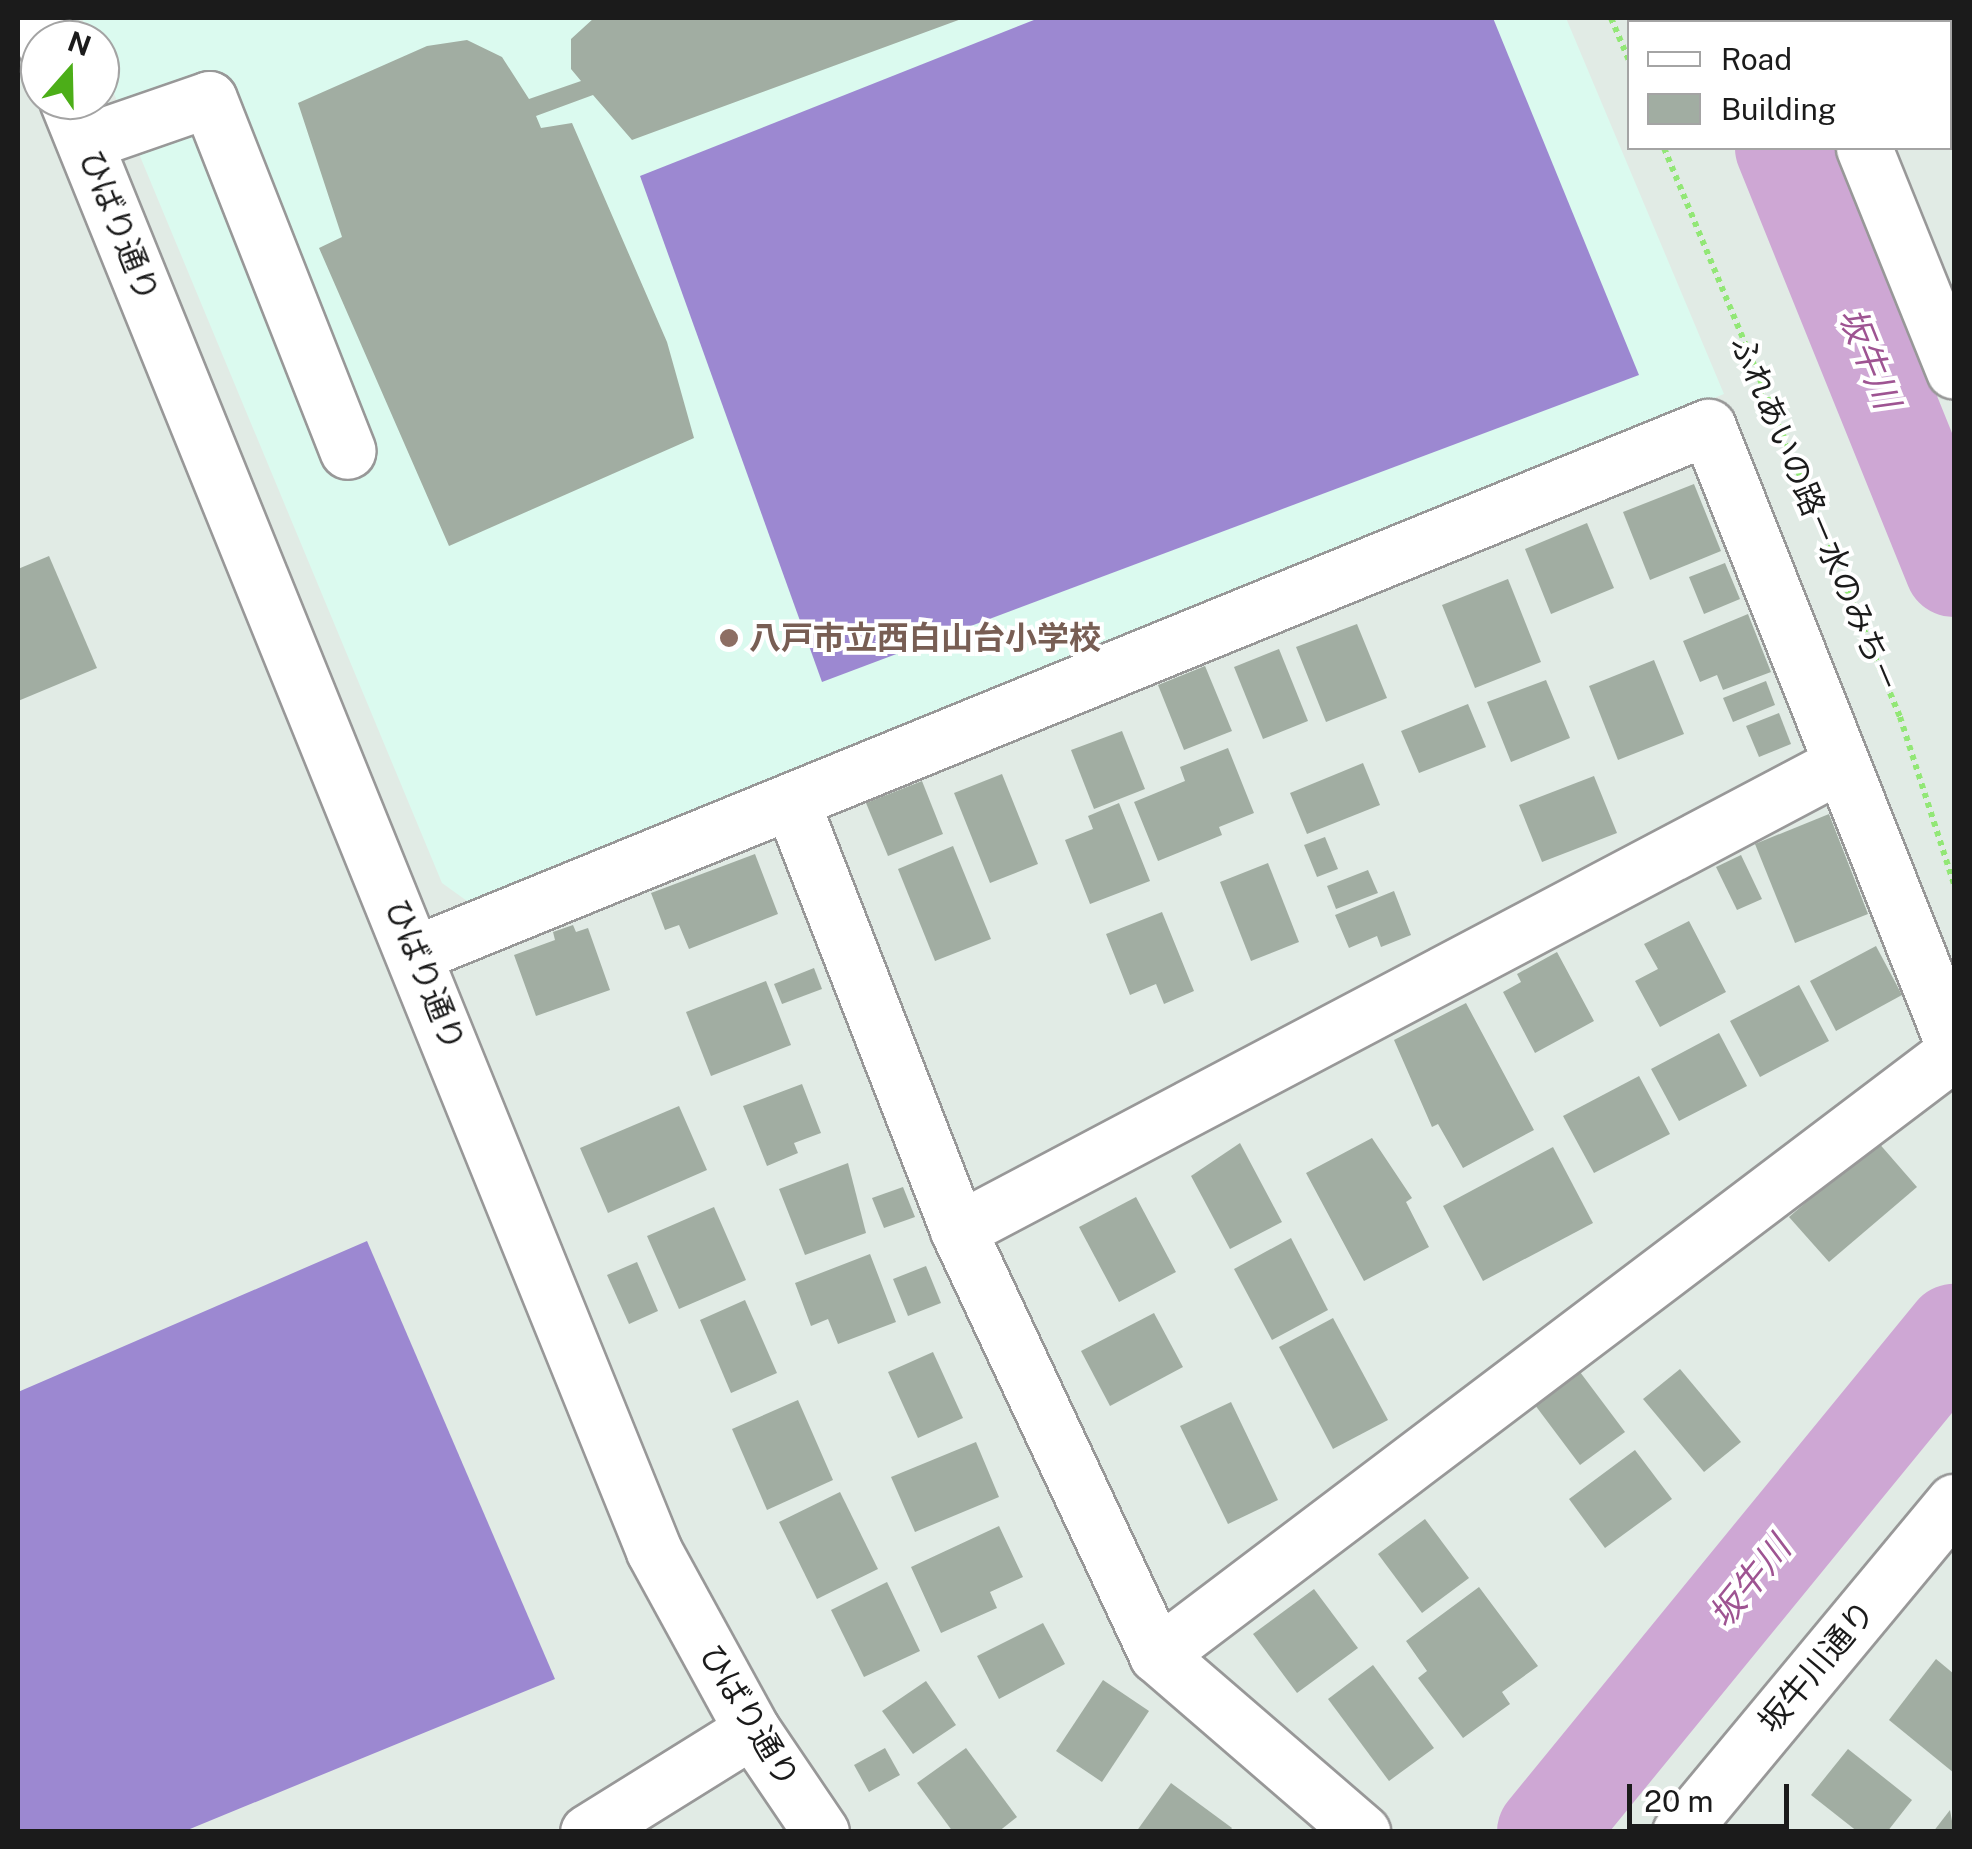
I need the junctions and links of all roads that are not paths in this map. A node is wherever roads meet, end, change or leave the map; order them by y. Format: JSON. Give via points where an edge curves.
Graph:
{"nodes":[{"id":1,"x":76,"y":121,"type":"edge"},
{"id":2,"x":1865,"y":150,"type":"edge"},
{"id":3,"x":1954,"y":370,"type":"edge"},
{"id":4,"x":348,"y":451,"type":"dead end"},
{"id":5,"x":1839,"y":764,"type":"junction"},
{"id":6,"x":791,"y":801,"type":"junction"},
{"id":7,"x":417,"y":953,"type":"junction"},
{"id":8,"x":1954,"y":1049,"type":"edge"},
{"id":9,"x":958,"y":1230,"type":"junction"},
{"id":10,"x":1954,"y":1502,"type":"edge"},
{"id":11,"x":1157,"y":1655,"type":"junction"},
{"id":12,"x":752,"y":1730,"type":"junction"},
{"id":13,"x":588,"y":1832,"type":"edge"},
{"id":14,"x":821,"y":1832,"type":"edge"},
{"id":15,"x":1362,"y":1832,"type":"edge"},
{"id":16,"x":1680,"y":1832,"type":"edge"}],
"edges":[{"from":1,"to":4,"type":"street","via":[[210,100]]},
{"from":1,"to":7,"type":"street","name":"ひばり通り"},
{"from":2,"to":3,"type":"street"},
{"from":5,"to":6,"type":"street","via":[[1708,427]]},
{"from":5,"to":8,"type":"street"},
{"from":5,"to":9,"type":"street"},
{"from":6,"to":7,"type":"street"},
{"from":6,"to":9,"type":"street"},
{"from":7,"to":12,"type":"street","name":"ひばり通り","via":[[654,1551]]},
{"from":8,"to":11,"type":"street"},
{"from":9,"to":11,"type":"street"},
{"from":10,"to":16,"type":"street","name":"坂牛川通り"},
{"from":11,"to":15,"type":"street"},
{"from":12,"to":13,"type":"street"},
{"from":12,"to":14,"type":"street","name":"ひばり通り"}]}
